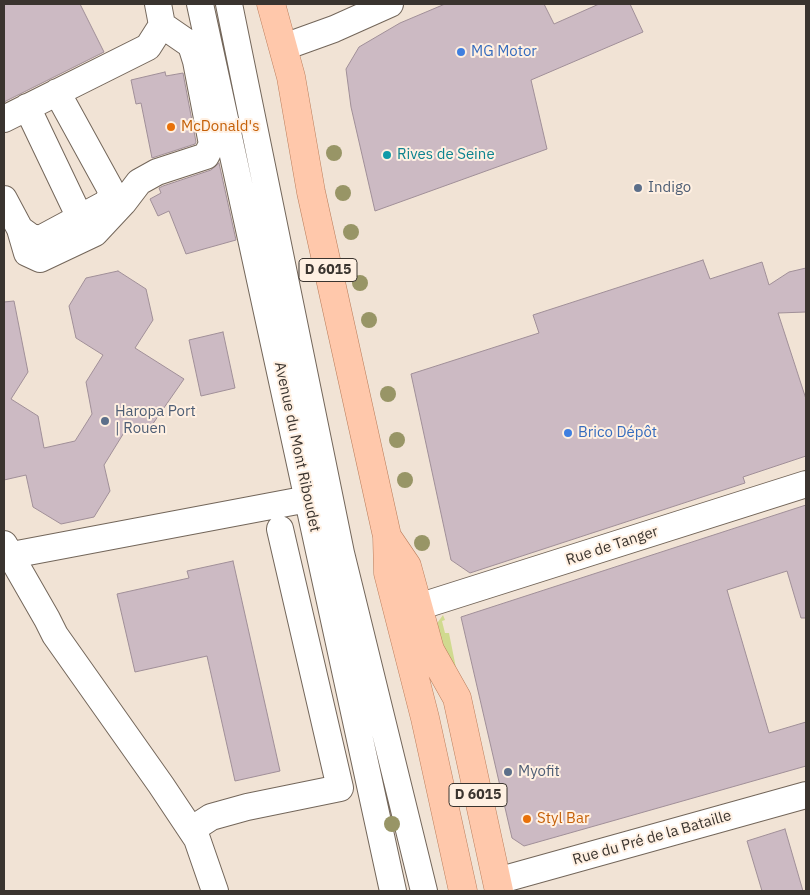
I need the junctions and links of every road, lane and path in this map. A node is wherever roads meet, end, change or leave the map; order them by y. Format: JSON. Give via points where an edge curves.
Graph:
{"nodes":[{"id":1,"x":200,"y":4,"type":"edge"},
{"id":2,"x":229,"y":4,"type":"edge"},
{"id":3,"x":272,"y":4,"type":"edge"},
{"id":4,"x":390,"y":4,"type":"edge"},
{"id":5,"x":160,"y":15,"type":"edge"},
{"id":6,"x":284,"y":47,"type":"junction"},
{"id":7,"x":57,"y":92,"type":"junction"},
{"id":8,"x":28,"y":107,"type":"junction"},
{"id":9,"x":4,"y":119,"type":"edge"},
{"id":10,"x":4,"y":199,"type":"edge"},
{"id":11,"x":80,"y":218,"type":"junction"},
{"id":12,"x":20,"y":229,"type":"junction"},
{"id":13,"x":806,"y":484,"type":"edge"},
{"id":14,"x":308,"y":499,"type":"junction"},
{"id":15,"x":280,"y":529,"type":"dead end"},
{"id":16,"x":387,"y":536,"type":"junction"},
{"id":17,"x":8,"y":550,"type":"edge"},
{"id":18,"x":328,"y":591,"type":"junction"},
{"id":19,"x":296,"y":597,"type":"junction"},
{"id":20,"x":418,"y":607,"type":"junction"},
{"id":21,"x":806,"y":795,"type":"edge"},
{"id":22,"x":190,"y":830,"type":"junction"},
{"id":23,"x":498,"y":886,"type":"edge"},
{"id":24,"x":215,"y":891,"type":"edge"},
{"id":25,"x":393,"y":891,"type":"edge"},
{"id":26,"x":424,"y":891,"type":"edge"},
{"id":27,"x":463,"y":891,"type":"edge"}],
"edges":[{"from":1,"to":14,"type":"street","name":"Avenue du Mont Riboudet"},
{"from":2,"to":26,"type":"street","via":[[341,553]]},
{"from":3,"to":6,"type":"main road","number":"D 6015"},
{"from":4,"to":6,"type":"street"},
{"from":5,"to":7,"type":"street","via":[[148,47]]},
{"from":5,"to":12,"type":"street","via":[[191,45],[212,144],[206,156],[157,172],[139,182],[95,232],[40,260],[27,253]]},
{"from":6,"to":16,"type":"main road","number":"D 6015","via":[[311,192]]},
{"from":7,"to":8,"type":"street"},
{"from":7,"to":11,"type":"street","via":[[112,192],[107,203]]},
{"from":8,"to":9,"type":"street"},
{"from":8,"to":11,"type":"street"},
{"from":10,"to":12,"type":"street"},
{"from":11,"to":12,"type":"street","via":[[40,239]]},
{"from":13,"to":20,"type":"street","name":"Rue de Tanger"},
{"from":14,"to":17,"type":"street"},
{"from":14,"to":18,"type":"street","name":"Avenue du Mont Riboudet"},
{"from":15,"to":19,"type":"street"},
{"from":16,"to":20,"type":"main road","number":"D 6015","via":[[407,566]]},
{"from":16,"to":27,"type":"main road","number":"D 6015","via":[[388,573],[425,718]]},
{"from":17,"to":22,"type":"street","via":[[54,634]]},
{"from":18,"to":19,"type":"street"},
{"from":18,"to":25,"type":"street","name":"Avenue du Mont Riboudet"},
{"from":19,"to":22,"type":"street","via":[[340,788],[211,817]]},
{"from":20,"to":23,"type":"main road","number":"D 6015","via":[[430,650],[456,698]]},
{"from":21,"to":23,"type":"street","name":"Rue du Pré de la Bataille"},
{"from":22,"to":24,"type":"street","via":[[197,840]]}]}
